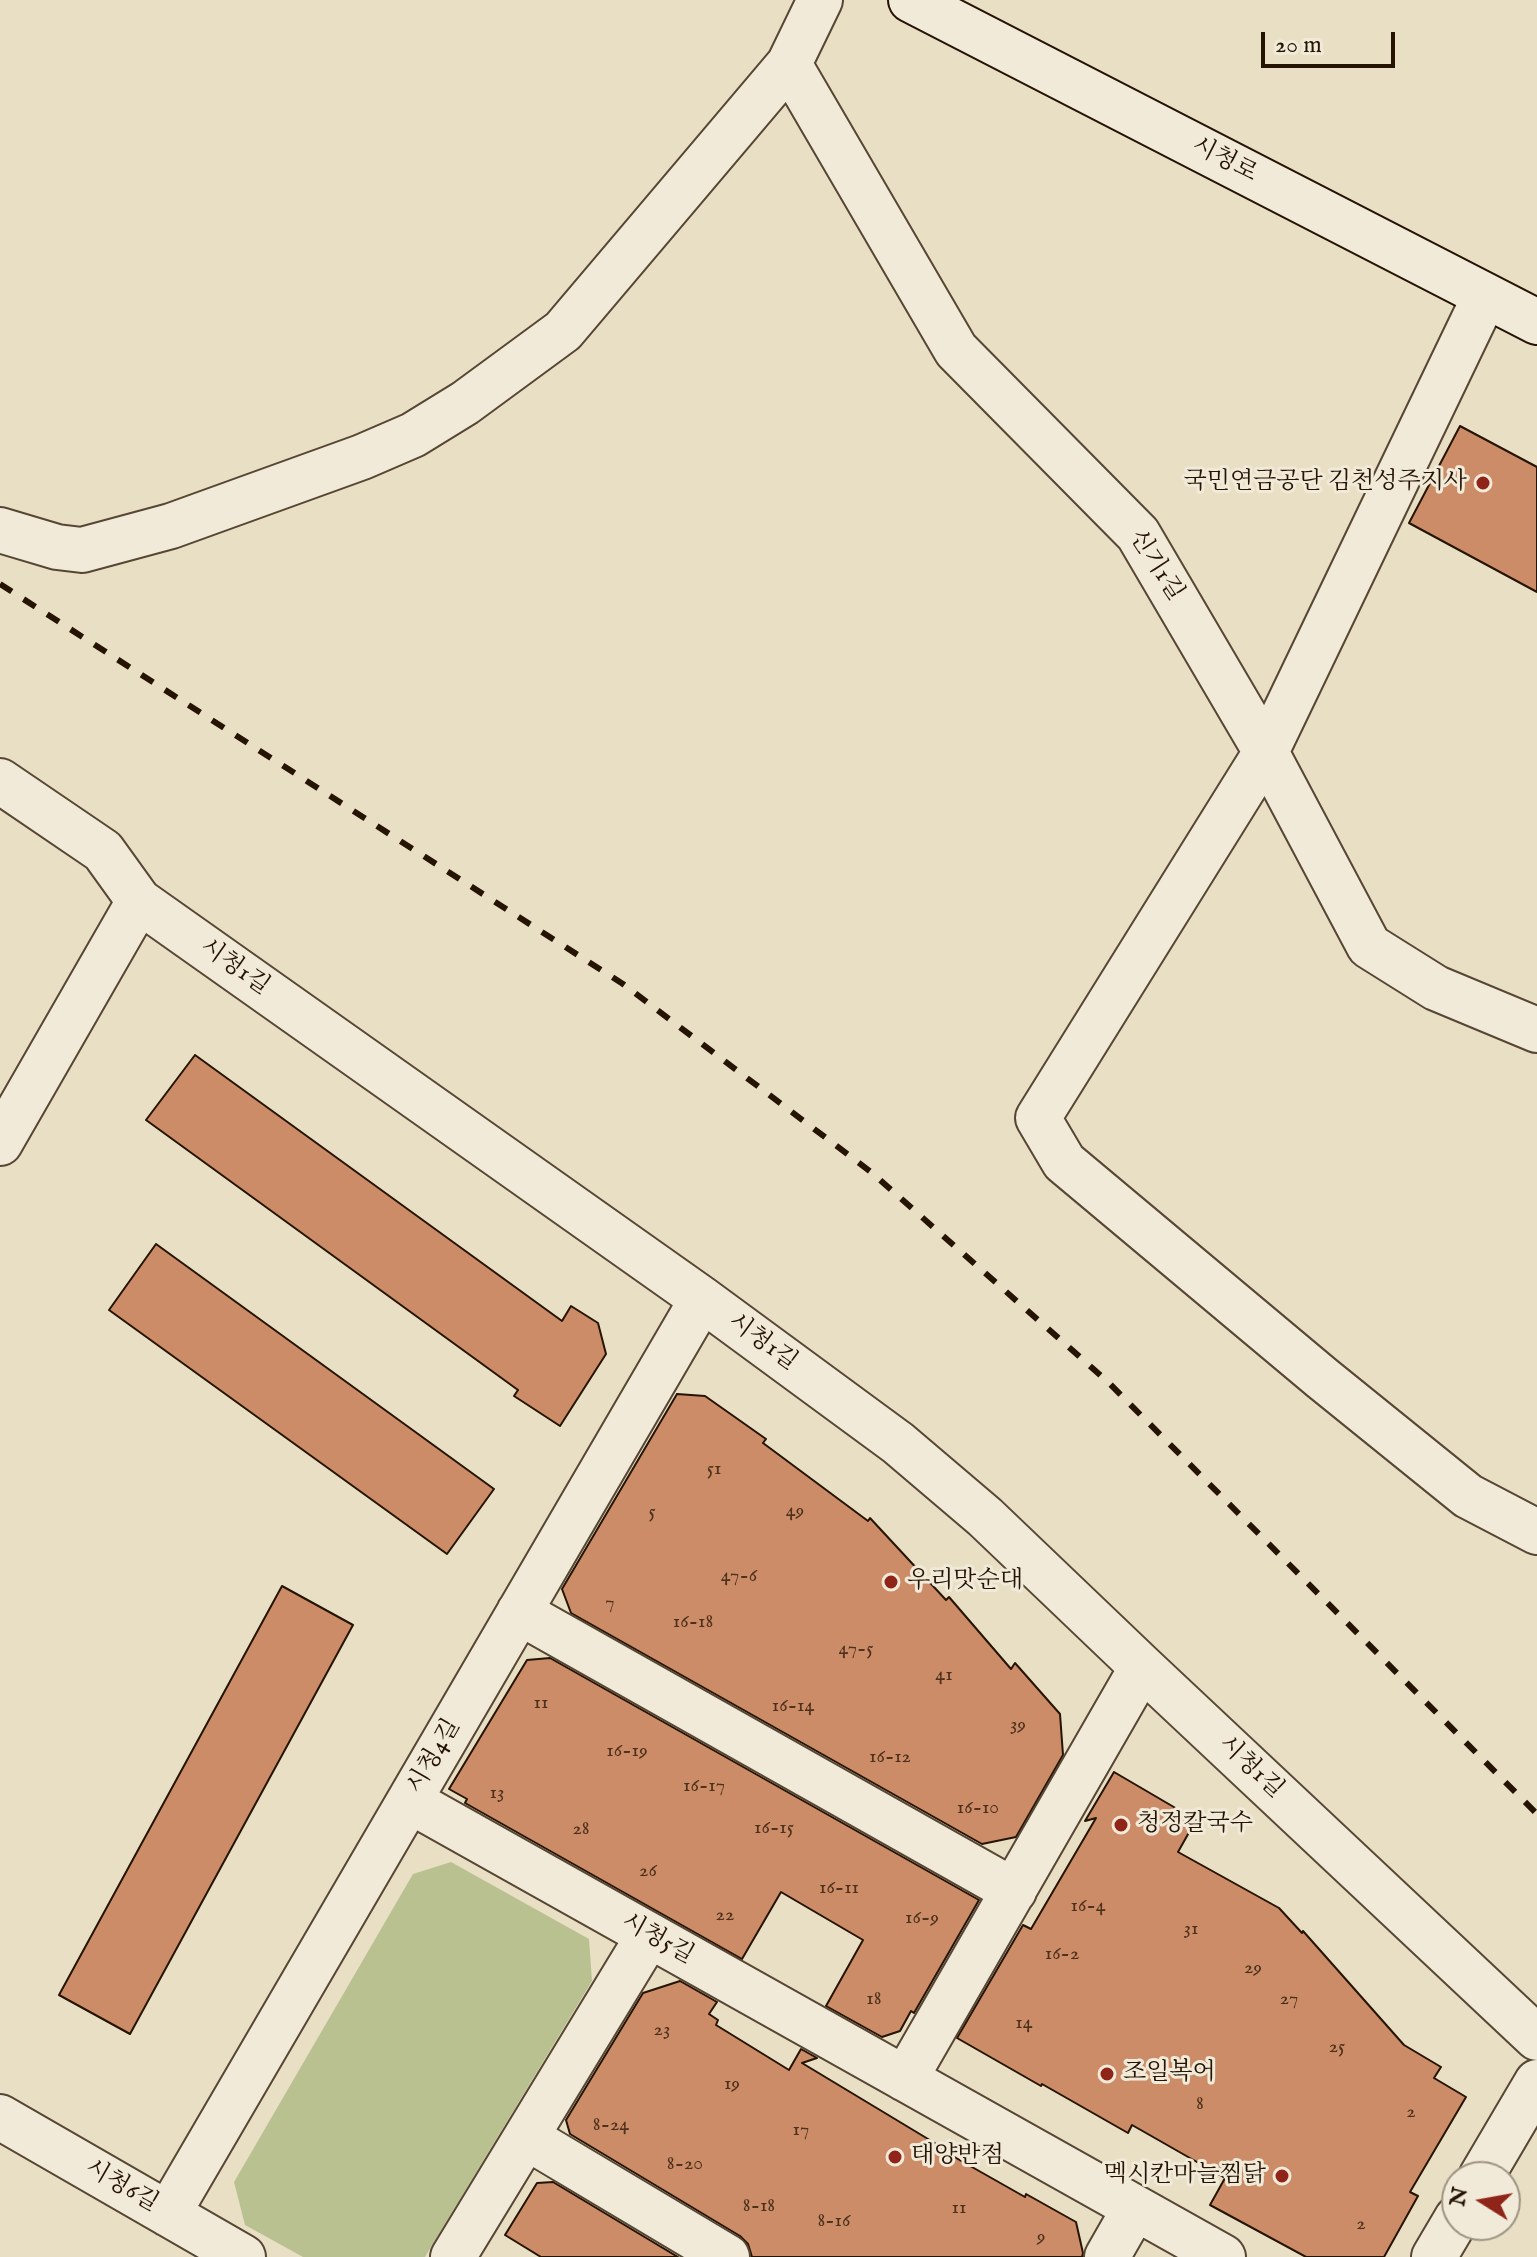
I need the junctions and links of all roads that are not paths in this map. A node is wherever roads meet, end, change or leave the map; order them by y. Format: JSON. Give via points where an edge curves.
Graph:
{"nodes":[{"id":1,"x":820,"y":0,"type":"edge"},
{"id":2,"x":911,"y":0,"type":"edge"},
{"id":3,"x":789,"y":64,"type":"junction"},
{"id":4,"x":1485,"y":296,"type":"junction"},
{"id":5,"x":1537,"y":322,"type":"edge"},
{"id":6,"x":0,"y":530,"type":"edge"},
{"id":7,"x":1266,"y":752,"type":"junction"},
{"id":8,"x":0,"y":781,"type":"edge"},
{"id":9,"x":139,"y":901,"type":"junction"},
{"id":10,"x":1537,"y":1030,"type":"edge"},
{"id":11,"x":0,"y":1143,"type":"edge"},
{"id":12,"x":702,"y":1299,"type":"junction"},
{"id":13,"x":1537,"y":1532,"type":"edge"},
{"id":14,"x":519,"y":1612,"type":"junction"},
{"id":15,"x":1142,"y":1667,"type":"junction"},
{"id":16,"x":410,"y":1801,"type":"junction"},
{"id":17,"x":1014,"y":1891,"type":"junction"},
{"id":18,"x":649,"y":1935,"type":"junction"},
{"id":19,"x":1537,"y":2038,"type":"edge"},
{"id":20,"x":905,"y":2079,"type":"junction"},
{"id":21,"x":1537,"y":2082,"type":"edge"},
{"id":22,"x":0,"y":2117,"type":"edge"},
{"id":23,"x":526,"y":2137,"type":"junction"},
{"id":24,"x":1490,"y":2161,"type":"edge"},
{"id":25,"x":1135,"y":2208,"type":"junction"},
{"id":26,"x":168,"y":2214,"type":"junction"},
{"id":27,"x":243,"y":2257,"type":"edge"},
{"id":28,"x":453,"y":2257,"type":"edge"},
{"id":29,"x":727,"y":2257,"type":"edge"},
{"id":30,"x":1107,"y":2257,"type":"edge"},
{"id":31,"x":1223,"y":2257,"type":"edge"}],
"edges":[{"from":1,"to":3,"type":"street"},
{"from":2,"to":4,"type":"street","name":"시청로"},
{"from":3,"to":6,"type":"street","via":[[563,331],[413,435],[250,499],[82,550]]},
{"from":3,"to":7,"type":"street","name":"신기1길","via":[[956,350],[1138,534]]},
{"from":4,"to":5,"type":"street","name":"시청로"},
{"from":4,"to":7,"type":"street"},
{"from":7,"to":10,"type":"street","name":"신기1길","via":[[1369,946],[1436,988]]},
{"from":7,"to":13,"type":"street","via":[[1038,1118],[1064,1162],[1310,1368],[1468,1496]]},
{"from":8,"to":9,"type":"street","name":"시청1길","via":[[103,851]]},
{"from":9,"to":11,"type":"street"},
{"from":9,"to":12,"type":"street","name":"시청1길"},
{"from":12,"to":14,"type":"street","name":"시청4길"},
{"from":12,"to":15,"type":"street","name":"시청1길","via":[[985,1517]]},
{"from":14,"to":16,"type":"street","name":"시청4길"},
{"from":14,"to":17,"type":"street"},
{"from":15,"to":17,"type":"street"},
{"from":15,"to":19,"type":"street","name":"시청1길"},
{"from":16,"to":18,"type":"street","name":"시청5길"},
{"from":16,"to":26,"type":"street","name":"시청4길"},
{"from":17,"to":20,"type":"street"},
{"from":18,"to":20,"type":"street","name":"시청5길"},
{"from":18,"to":23,"type":"street"},
{"from":20,"to":25,"type":"street","name":"시청5길"},
{"from":21,"to":24,"type":"street"},
{"from":22,"to":26,"type":"street","name":"시청6길"},
{"from":23,"to":28,"type":"street"},
{"from":23,"to":29,"type":"street"},
{"from":25,"to":30,"type":"street"},
{"from":25,"to":31,"type":"street","name":"시청5길"},
{"from":26,"to":27,"type":"street","name":"시청6길"}]}
